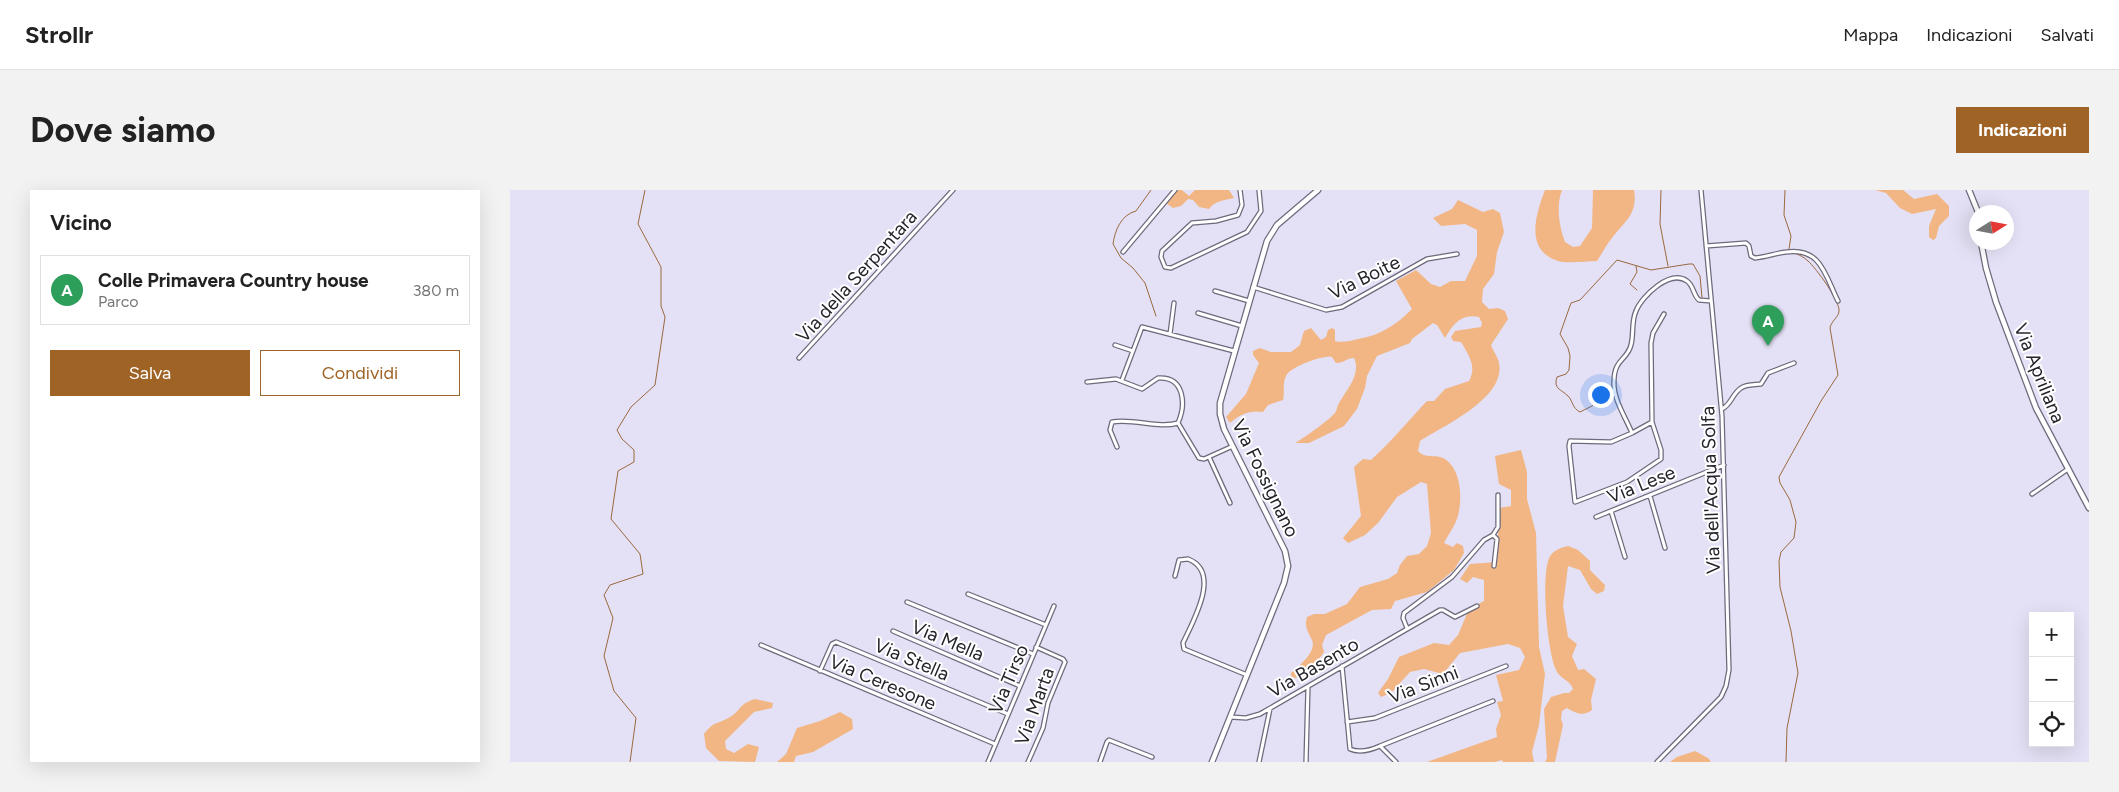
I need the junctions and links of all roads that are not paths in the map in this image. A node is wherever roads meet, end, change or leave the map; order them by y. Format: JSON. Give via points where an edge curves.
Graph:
{"nodes":[{"id":1,"x":953,"y":190,"type":"edge"},
{"id":2,"x":1175,"y":190,"type":"edge"},
{"id":3,"x":1240,"y":190,"type":"edge"},
{"id":4,"x":1259,"y":190,"type":"edge"},
{"id":5,"x":1318,"y":190,"type":"edge"},
{"id":6,"x":1701,"y":190,"type":"edge"},
{"id":7,"x":1969,"y":190,"type":"edge"},
{"id":8,"x":1975,"y":205,"type":"edge"},
{"id":9,"x":1706,"y":246,"type":"junction"},
{"id":10,"x":1983,"y":250,"type":"edge"},
{"id":11,"x":1124,"y":252,"type":"dead end"},
{"id":12,"x":1457,"y":254,"type":"dead end"},
{"id":13,"x":1253,"y":287,"type":"junction"},
{"id":14,"x":1215,"y":291,"type":"dead end"},
{"id":15,"x":1249,"y":301,"type":"junction"},
{"id":16,"x":1711,"y":301,"type":"junction"},
{"id":17,"x":1838,"y":301,"type":"dead end"},
{"id":18,"x":1174,"y":303,"type":"dead end"},
{"id":19,"x":1198,"y":313,"type":"dead end"},
{"id":20,"x":1664,"y":314,"type":"dead end"},
{"id":21,"x":1242,"y":326,"type":"junction"},
{"id":22,"x":1170,"y":334,"type":"junction"},
{"id":23,"x":1115,"y":345,"type":"dead end"},
{"id":24,"x":1133,"y":351,"type":"junction"},
{"id":25,"x":1234,"y":351,"type":"junction"},
{"id":26,"x":799,"y":358,"type":"dead end"},
{"id":27,"x":1794,"y":363,"type":"dead end"},
{"id":28,"x":1122,"y":380,"type":"junction"},
{"id":29,"x":1088,"y":382,"type":"dead end"},
{"id":30,"x":1722,"y":409,"type":"junction"},
{"id":31,"x":1652,"y":422,"type":"junction"},
{"id":32,"x":1178,"y":423,"type":"junction"},
{"id":33,"x":1632,"y":433,"type":"junction"},
{"id":34,"x":1232,"y":446,"type":"junction"},
{"id":35,"x":1117,"y":447,"type":"dead end"},
{"id":36,"x":1209,"y":457,"type":"junction"},
{"id":37,"x":1724,"y":465,"type":"junction"},
{"id":38,"x":2068,"y":469,"type":"junction"},
{"id":39,"x":2032,"y":494,"type":"dead end"},
{"id":40,"x":1498,"y":496,"type":"dead end"},
{"id":41,"x":1650,"y":496,"type":"junction"},
{"id":42,"x":1230,"y":503,"type":"dead end"},
{"id":43,"x":2089,"y":508,"type":"edge"},
{"id":44,"x":1611,"y":511,"type":"junction"},
{"id":45,"x":1596,"y":517,"type":"dead end"},
{"id":46,"x":1493,"y":535,"type":"junction"},
{"id":47,"x":1665,"y":548,"type":"dead end"},
{"id":48,"x":1625,"y":557,"type":"dead end"},
{"id":49,"x":1494,"y":566,"type":"dead end"},
{"id":50,"x":1175,"y":576,"type":"dead end"},
{"id":51,"x":968,"y":594,"type":"dead end"},
{"id":52,"x":907,"y":602,"type":"dead end"},
{"id":53,"x":1054,"y":606,"type":"dead end"},
{"id":54,"x":1477,"y":606,"type":"dead end"},
{"id":55,"x":1046,"y":624,"type":"junction"},
{"id":56,"x":1407,"y":628,"type":"junction"},
{"id":57,"x":893,"y":631,"type":"dead end"},
{"id":58,"x":761,"y":646,"type":"dead end"},
{"id":59,"x":1036,"y":647,"type":"junction"},
{"id":60,"x":1033,"y":654,"type":"junction"},
{"id":61,"x":1342,"y":666,"type":"junction"},
{"id":62,"x":1506,"y":666,"type":"dead end"},
{"id":63,"x":820,"y":671,"type":"junction"},
{"id":64,"x":1247,"y":675,"type":"junction"},
{"id":65,"x":1020,"y":686,"type":"junction"},
{"id":66,"x":1308,"y":686,"type":"junction"},
{"id":67,"x":1493,"y":701,"type":"dead end"},
{"id":68,"x":1270,"y":708,"type":"junction"},
{"id":69,"x":1008,"y":714,"type":"junction"},
{"id":70,"x":1230,"y":717,"type":"junction"},
{"id":71,"x":1347,"y":722,"type":"junction"},
{"id":72,"x":995,"y":744,"type":"junction"},
{"id":73,"x":1380,"y":746,"type":"junction"},
{"id":74,"x":1152,"y":757,"type":"dead end"},
{"id":75,"x":988,"y":762,"type":"edge"},
{"id":76,"x":1028,"y":762,"type":"edge"},
{"id":77,"x":1100,"y":762,"type":"edge"},
{"id":78,"x":1212,"y":762,"type":"edge"},
{"id":79,"x":1259,"y":762,"type":"edge"},
{"id":80,"x":1306,"y":762,"type":"edge"},
{"id":81,"x":1396,"y":762,"type":"edge"},
{"id":82,"x":1657,"y":762,"type":"edge"}],
"edges":[{"from":1,"to":26,"type":"street","name":"Via della Serpentara"},
{"from":2,"to":11,"type":"street"},
{"from":3,"to":4,"type":"street","via":[[1242,204],[1238,214],[1190,224],[1162,251],[1165,267],[1171,268],[1247,232],[1261,211]]},
{"from":5,"to":13,"type":"street","name":"Via Fossignano","via":[[1273,231],[1264,247]]},
{"from":6,"to":9,"type":"street","name":"Via dell'Acqua Solfa"},
{"from":7,"to":8,"type":"street"},
{"from":9,"to":16,"type":"street","name":"Via dell'Acqua Solfa"},
{"from":9,"to":17,"type":"street","via":[[1746,244],[1755,258],[1787,252],[1808,253],[1820,263]]},
{"from":10,"to":38,"type":"street","name":"Via Apriliana","via":[[1999,310],[2034,402]]},
{"from":12,"to":13,"type":"street","name":"Via Boite","via":[[1429,258],[1334,310]]},
{"from":13,"to":15,"type":"street","name":"Via Fossignano"},
{"from":14,"to":15,"type":"street"},
{"from":15,"to":21,"type":"street","name":"Via Fossignano"},
{"from":16,"to":30,"type":"street","name":"Via dell'Acqua Solfa"},
{"from":16,"to":33,"type":"street","via":[[1699,300],[1689,283],[1677,278],[1658,284],[1637,308],[1630,347],[1617,363],[1614,382]]},
{"from":18,"to":22,"type":"street"},
{"from":19,"to":21,"type":"street"},
{"from":20,"to":31,"type":"street","via":[[1650,341]]},
{"from":21,"to":25,"type":"street","name":"Via Fossignano"},
{"from":22,"to":24,"type":"street","via":[[1141,328]]},
{"from":22,"to":25,"type":"street"},
{"from":23,"to":24,"type":"street"},
{"from":24,"to":28,"type":"street"},
{"from":25,"to":34,"type":"street","name":"Via Fossignano","via":[[1219,410]]},
{"from":27,"to":30,"type":"street","via":[[1768,373],[1761,384],[1741,388]]},
{"from":28,"to":29,"type":"street"},
{"from":28,"to":32,"type":"street","via":[[1141,389],[1158,378],[1176,383],[1182,392],[1183,405]]},
{"from":30,"to":37,"type":"street","name":"Via dell'Acqua Solfa"},
{"from":31,"to":33,"type":"street"},
{"from":31,"to":33,"type":"street","via":[[1662,453],[1660,461],[1627,482],[1575,502],[1570,441],[1611,442]]},
{"from":32,"to":35,"type":"street","via":[[1113,421],[1110,429]]},
{"from":32,"to":36,"type":"street","via":[[1199,458]]},
{"from":34,"to":36,"type":"street"},
{"from":34,"to":64,"type":"street","name":"Via Fossignano","via":[[1285,551],[1288,565]]},
{"from":36,"to":42,"type":"street"},
{"from":37,"to":41,"type":"street","name":"Via Lese"},
{"from":37,"to":82,"type":"street","name":"Via dell'Acqua Solfa","via":[[1729,647],[1727,684],[1710,710]]},
{"from":38,"to":39,"type":"street"},
{"from":38,"to":43,"type":"street","name":"Via Apriliana"},
{"from":40,"to":46,"type":"street","via":[[1498,528]]},
{"from":41,"to":44,"type":"street","name":"Via Lese"},
{"from":41,"to":47,"type":"street"},
{"from":44,"to":45,"type":"street","name":"Via Lese"},
{"from":44,"to":48,"type":"street"},
{"from":46,"to":49,"type":"street","via":[[1497,538]]},
{"from":46,"to":56,"type":"street","via":[[1483,541],[1450,580],[1404,613]]},
{"from":50,"to":64,"type":"street","via":[[1179,560],[1186,558],[1197,565],[1205,583],[1184,648]]},
{"from":51,"to":55,"type":"street"},
{"from":52,"to":60,"type":"street"},
{"from":53,"to":55,"type":"street","name":"Via Tirso"},
{"from":54,"to":56,"type":"street","name":"Via Basento","via":[[1454,617],[1441,609]]},
{"from":55,"to":59,"type":"street","name":"Via Tirso"},
{"from":56,"to":61,"type":"street","name":"Via Basento"},
{"from":57,"to":65,"type":"street","name":"Via Mella"},
{"from":58,"to":63,"type":"street","name":"Via Ceresone"},
{"from":59,"to":60,"type":"street","name":"Via Tirso"},
{"from":59,"to":76,"type":"street","name":"Via Marta","via":[[1065,662]]},
{"from":60,"to":65,"type":"street","name":"Via Tirso"},
{"from":61,"to":66,"type":"street","name":"Via Basento"},
{"from":61,"to":71,"type":"street"},
{"from":62,"to":71,"type":"street","name":"Via Sinni","via":[[1375,718]]},
{"from":63,"to":69,"type":"street","name":"Via Stella","via":[[832,644],[836,642]]},
{"from":63,"to":72,"type":"street","name":"Via Ceresone"},
{"from":64,"to":70,"type":"street","name":"Via Fossignano"},
{"from":65,"to":69,"type":"street","name":"Via Tirso"},
{"from":66,"to":68,"type":"street","name":"Via Basento"},
{"from":66,"to":80,"type":"street"},
{"from":67,"to":73,"type":"street"},
{"from":68,"to":70,"type":"street","name":"Via Basento","via":[[1252,717]]},
{"from":68,"to":79,"type":"street"},
{"from":69,"to":72,"type":"street","name":"Via Tirso"},
{"from":70,"to":78,"type":"street","name":"Via Fossignano"},
{"from":71,"to":73,"type":"street","via":[[1351,750]]},
{"from":72,"to":75,"type":"street","name":"Via Tirso"},
{"from":73,"to":81,"type":"street"},
{"from":74,"to":77,"type":"street","via":[[1108,740]]}]}
